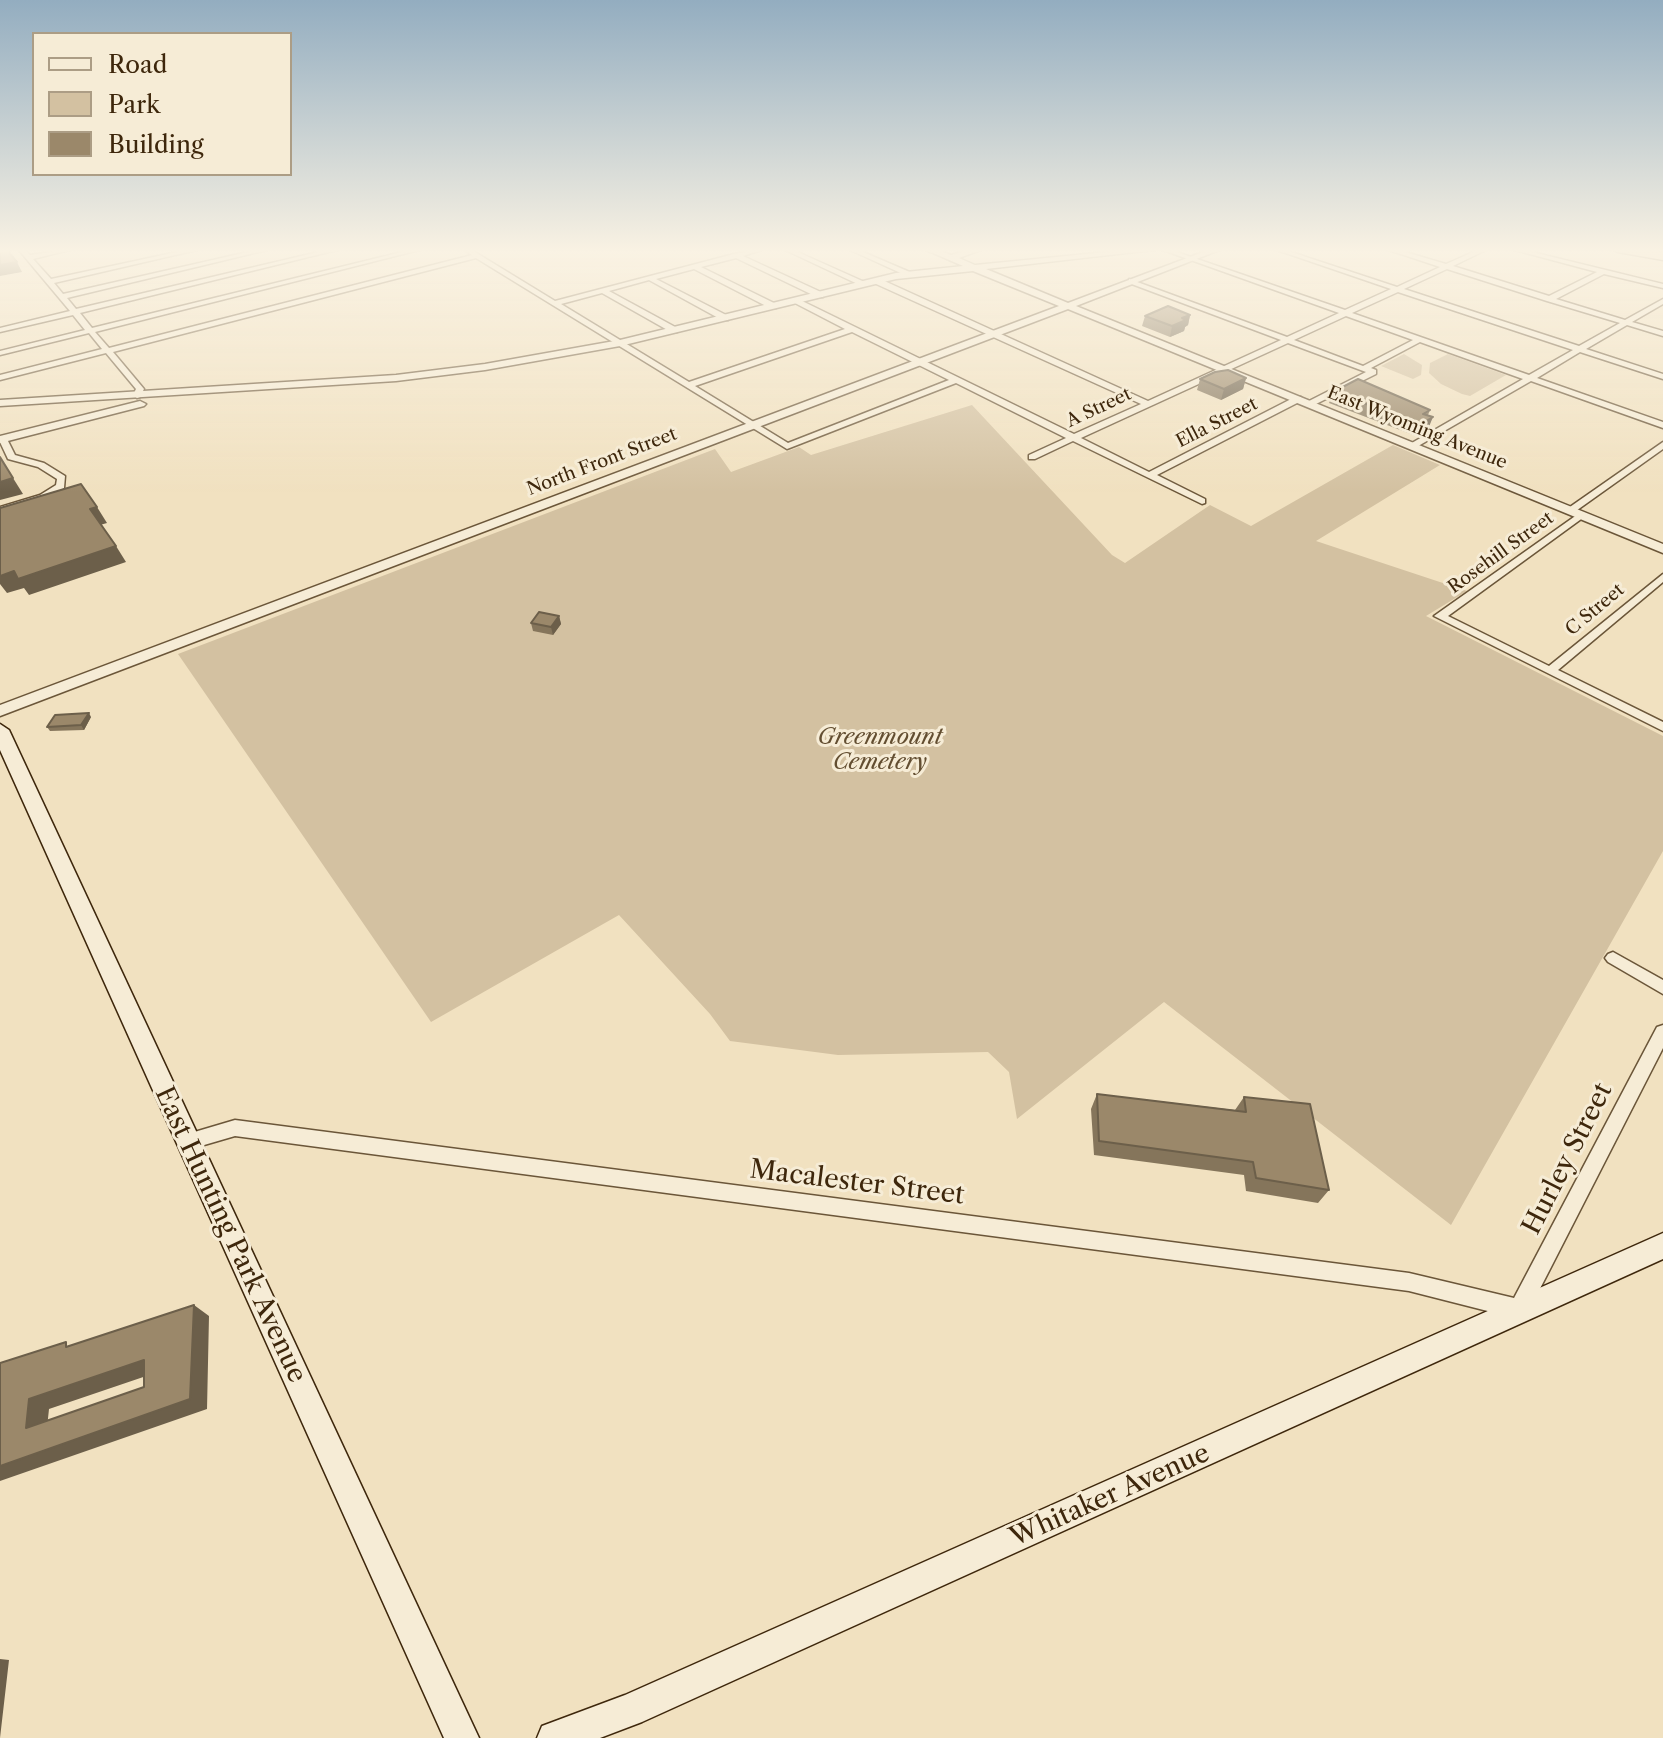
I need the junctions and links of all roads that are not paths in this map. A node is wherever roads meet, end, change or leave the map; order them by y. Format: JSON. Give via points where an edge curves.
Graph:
{"nodes":[{"id":1,"x":93,"y":330,"type":"edge"},
{"id":2,"x":187,"y":330,"type":"edge"},
{"id":3,"x":599,"y":330,"type":"edge"},
{"id":4,"x":674,"y":330,"type":"edge"},
{"id":5,"x":849,"y":330,"type":"edge"},
{"id":6,"x":854,"y":330,"type":"edge"},
{"id":7,"x":987,"y":330,"type":"edge"},
{"id":8,"x":1002,"y":330,"type":"edge"},
{"id":9,"x":1128,"y":330,"type":"edge"},
{"id":10,"x":1264,"y":330,"type":"edge"},
{"id":11,"x":1307,"y":330,"type":"edge"},
{"id":12,"x":1394,"y":330,"type":"edge"},
{"id":13,"x":1524,"y":330,"type":"edge"},
{"id":14,"x":1614,"y":330,"type":"edge"},
{"id":15,"x":89,"y":331,"type":"junction"},
{"id":16,"x":994,"y":333,"type":"junction"},
{"id":17,"x":1288,"y":339,"type":"junction"},
{"id":18,"x":1420,"y":339,"type":"junction"},
{"id":19,"x":620,"y":343,"type":"junction"},
{"id":20,"x":1581,"y":349,"type":"junction"},
{"id":21,"x":108,"y":351,"type":"junction"},
{"id":22,"x":0,"y":353,"type":"edge"},
{"id":23,"x":919,"y":362,"type":"junction"},
{"id":24,"x":1365,"y":368,"type":"junction"},
{"id":25,"x":1222,"y":369,"type":"junction"},
{"id":26,"x":1663,"y":377,"type":"edge"},
{"id":27,"x":0,"y":378,"type":"edge"},
{"id":28,"x":1533,"y":379,"type":"junction"},
{"id":29,"x":956,"y":380,"type":"junction"},
{"id":30,"x":689,"y":385,"type":"junction"},
{"id":31,"x":178,"y":393,"type":"junction"},
{"id":32,"x":137,"y":395,"type":"junction"},
{"id":33,"x":91,"y":398,"type":"junction"},
{"id":34,"x":1304,"y":402,"type":"junction"},
{"id":35,"x":0,"y":403,"type":"edge"},
{"id":36,"x":1148,"y":404,"type":"junction"},
{"id":37,"x":107,"y":411,"type":"junction"},
{"id":38,"x":85,"y":417,"type":"junction"},
{"id":39,"x":753,"y":425,"type":"junction"},
{"id":40,"x":1663,"y":425,"type":"edge"},
{"id":41,"x":1074,"y":438,"type":"junction"},
{"id":42,"x":1,"y":440,"type":"edge"},
{"id":43,"x":1663,"y":445,"type":"edge"},
{"id":44,"x":1413,"y":446,"type":"junction"},
{"id":45,"x":1032,"y":457,"type":"dead end"},
{"id":46,"x":1150,"y":475,"type":"junction"},
{"id":47,"x":1202,"y":501,"type":"dead end"},
{"id":48,"x":0,"y":510,"type":"edge"},
{"id":49,"x":1576,"y":513,"type":"junction"},
{"id":50,"x":1663,"y":549,"type":"edge"},
{"id":51,"x":1663,"y":577,"type":"edge"},
{"id":52,"x":1550,"y":671,"type":"junction"},
{"id":53,"x":0,"y":711,"type":"edge"},
{"id":54,"x":1663,"y":727,"type":"edge"},
{"id":55,"x":0,"y":730,"type":"edge"},
{"id":56,"x":1613,"y":958,"type":"dead end"},
{"id":57,"x":1663,"y":988,"type":"edge"},
{"id":58,"x":1663,"y":1032,"type":"edge"},
{"id":59,"x":187,"y":1142,"type":"junction"},
{"id":60,"x":1663,"y":1246,"type":"edge"},
{"id":61,"x":1519,"y":1309,"type":"junction"},
{"id":62,"x":603,"y":1729,"type":"edge"},
{"id":63,"x":462,"y":1738,"type":"edge"},
{"id":64,"x":554,"y":1738,"type":"edge"}],
"edges":[{"from":1,"to":15,"type":"street"},
{"from":2,"to":21,"type":"street"},
{"from":3,"to":19,"type":"street"},
{"from":4,"to":19,"type":"street"},
{"from":5,"to":30,"type":"street"},
{"from":6,"to":23,"type":"street"},
{"from":7,"to":16,"type":"street"},
{"from":8,"to":16,"type":"street","name":"North Front Street"},
{"from":9,"to":25,"type":"street","name":"East Wyoming Avenue"},
{"from":10,"to":17,"type":"street"},
{"from":11,"to":17,"type":"street","name":"A Street"},
{"from":12,"to":18,"type":"street"},
{"from":13,"to":20,"type":"street"},
{"from":14,"to":20,"type":"street"},
{"from":15,"to":21,"type":"street"},
{"from":15,"to":22,"type":"street"},
{"from":16,"to":23,"type":"street","name":"North Front Street"},
{"from":16,"to":36,"type":"street"},
{"from":17,"to":24,"type":"street"},
{"from":17,"to":25,"type":"street","name":"A Street"},
{"from":18,"to":24,"type":"street","name":"Ella Street"},
{"from":18,"to":28,"type":"street"},
{"from":19,"to":30,"type":"street"},
{"from":19,"to":31,"type":"street","via":[[396,378]]},
{"from":20,"to":26,"type":"street"},
{"from":20,"to":28,"type":"street"},
{"from":21,"to":27,"type":"street"},
{"from":21,"to":32,"type":"street","via":[[140,389]]},
{"from":23,"to":29,"type":"street"},
{"from":23,"to":39,"type":"street","name":"North Front Street"},
{"from":24,"to":34,"type":"street","name":"Ella Street","via":[[1373,372]]},
{"from":25,"to":34,"type":"street","name":"East Wyoming Avenue"},
{"from":25,"to":36,"type":"street","name":"A Street"},
{"from":28,"to":40,"type":"street"},
{"from":28,"to":44,"type":"street"},
{"from":29,"to":39,"type":"street","via":[[787,446]]},
{"from":29,"to":41,"type":"street"},
{"from":30,"to":39,"type":"street"},
{"from":31,"to":32,"type":"street"},
{"from":31,"to":37,"type":"street"},
{"from":32,"to":33,"type":"street"},
{"from":32,"to":37,"type":"street"},
{"from":33,"to":35,"type":"street"},
{"from":33,"to":38,"type":"street","via":[[102,405]]},
{"from":34,"to":44,"type":"street","name":"East Wyoming Avenue"},
{"from":34,"to":46,"type":"street","name":"Ella Street"},
{"from":36,"to":41,"type":"street","name":"A Street"},
{"from":37,"to":38,"type":"street"},
{"from":38,"to":42,"type":"street"},
{"from":39,"to":53,"type":"street","name":"North Front Street"},
{"from":41,"to":45,"type":"street","name":"A Street"},
{"from":41,"to":46,"type":"street"},
{"from":42,"to":48,"type":"street","via":[[11,457],[41,465],[62,478],[61,486],[43,497]]},
{"from":43,"to":49,"type":"street","name":"Rosehill Street"},
{"from":44,"to":49,"type":"street","name":"East Wyoming Avenue"},
{"from":46,"to":47,"type":"street"},
{"from":49,"to":50,"type":"street","name":"East Wyoming Avenue"},
{"from":49,"to":52,"type":"street","name":"Rosehill Street","via":[[1440,616]]},
{"from":51,"to":52,"type":"street","name":"C Street"},
{"from":52,"to":54,"type":"street"},
{"from":55,"to":59,"type":"main road","name":"East Hunting Park Avenue"},
{"from":56,"to":57,"type":"street"},
{"from":58,"to":61,"type":"street","name":"Hurley Street"},
{"from":59,"to":61,"type":"street","name":"Macalester Street","via":[[235,1128],[1409,1282]]},
{"from":59,"to":63,"type":"main road","name":"East Hunting Park Avenue"},
{"from":60,"to":61,"type":"main road","name":"Whitaker Avenue"},
{"from":61,"to":62,"type":"main road","name":"Whitaker Avenue"},
{"from":62,"to":64,"type":"main road","name":"Whitaker Avenue"}]}
